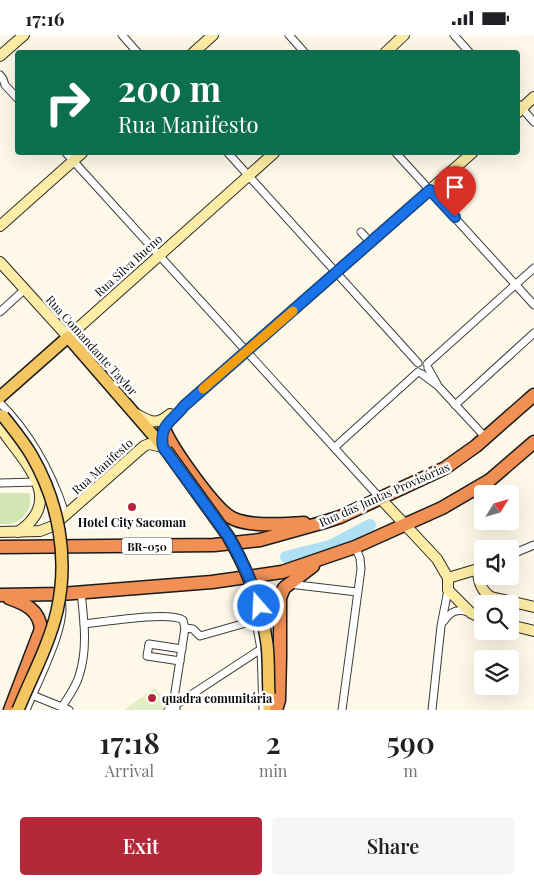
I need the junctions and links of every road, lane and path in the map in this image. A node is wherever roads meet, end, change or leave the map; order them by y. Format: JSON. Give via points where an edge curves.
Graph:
{"nodes":[{"id":1,"x":24,"y":35,"type":"edge"},
{"id":2,"x":213,"y":35,"type":"edge"},
{"id":3,"x":289,"y":35,"type":"edge"},
{"id":4,"x":404,"y":35,"type":"edge"},
{"id":5,"x":454,"y":35,"type":"edge"},
{"id":6,"x":126,"y":36,"type":"edge"},
{"id":7,"x":136,"y":50,"type":"edge"},
{"id":8,"x":197,"y":50,"type":"edge"},
{"id":9,"x":302,"y":50,"type":"edge"},
{"id":10,"x":387,"y":50,"type":"edge"},
{"id":11,"x":467,"y":50,"type":"edge"},
{"id":12,"x":0,"y":56,"type":"edge"},
{"id":13,"x":0,"y":75,"type":"edge"},
{"id":14,"x":2,"y":84,"type":"edge"},
{"id":15,"x":15,"y":96,"type":"edge"},
{"id":16,"x":534,"y":97,"type":"edge"},
{"id":17,"x":520,"y":107,"type":"edge"},
{"id":18,"x":520,"y":109,"type":"edge"},
{"id":19,"x":534,"y":122,"type":"edge"},
{"id":20,"x":68,"y":155,"type":"edge"},
{"id":21,"x":80,"y":155,"type":"edge"},
{"id":22,"x":230,"y":155,"type":"edge"},
{"id":23,"x":272,"y":155,"type":"edge"},
{"id":24,"x":398,"y":155,"type":"edge"},
{"id":25,"x":470,"y":155,"type":"edge"},
{"id":26,"x":73,"y":161,"type":"junction"},
{"id":27,"x":248,"y":176,"type":"junction"},
{"id":28,"x":430,"y":190,"type":"junction"},
{"id":29,"x":0,"y":226,"type":"edge"},
{"id":30,"x":361,"y":232,"type":"dead end"},
{"id":31,"x":370,"y":242,"type":"junction"},
{"id":32,"x":159,"y":255,"type":"junction"},
{"id":33,"x":0,"y":262,"type":"edge"},
{"id":34,"x":534,"y":268,"type":"edge"},
{"id":35,"x":337,"y":272,"type":"junction"},
{"id":36,"x":516,"y":284,"type":"junction"},
{"id":37,"x":24,"y":290,"type":"junction"},
{"id":38,"x":534,"y":305,"type":"edge"},
{"id":39,"x":0,"y":312,"type":"edge"},
{"id":40,"x":534,"y":333,"type":"edge"},
{"id":41,"x":68,"y":337,"type":"junction"},
{"id":42,"x":246,"y":352,"type":"junction"},
{"id":43,"x":418,"y":363,"type":"junction"},
{"id":44,"x":428,"y":366,"type":"junction"},
{"id":45,"x":420,"y":373,"type":"junction"},
{"id":46,"x":438,"y":386,"type":"junction"},
{"id":47,"x":534,"y":395,"type":"edge"},
{"id":48,"x":0,"y":397,"type":"edge"},
{"id":49,"x":0,"y":403,"type":"edge"},
{"id":50,"x":456,"y":405,"type":"junction"},
{"id":51,"x":184,"y":406,"type":"junction"},
{"id":52,"x":136,"y":414,"type":"junction"},
{"id":53,"x":1,"y":418,"type":"edge"},
{"id":54,"x":164,"y":429,"type":"junction"},
{"id":55,"x":486,"y":438,"type":"junction"},
{"id":56,"x":534,"y":442,"type":"edge"},
{"id":57,"x":335,"y":447,"type":"junction"},
{"id":58,"x":164,"y":448,"type":"junction"},
{"id":59,"x":36,"y":482,"type":"junction"},
{"id":60,"x":0,"y":483,"type":"edge"},
{"id":61,"x":383,"y":501,"type":"junction"},
{"id":62,"x":66,"y":516,"type":"junction"},
{"id":63,"x":401,"y":520,"type":"junction"},
{"id":64,"x":321,"y":523,"type":"junction"},
{"id":65,"x":0,"y":532,"type":"edge"},
{"id":66,"x":17,"y":532,"type":"junction"},
{"id":67,"x":534,"y":545,"type":"edge"},
{"id":68,"x":1,"y":547,"type":"edge"},
{"id":69,"x":355,"y":547,"type":"junction"},
{"id":70,"x":519,"y":551,"type":"edge"},
{"id":71,"x":324,"y":559,"type":"junction"},
{"id":72,"x":474,"y":570,"type":"edge"},
{"id":73,"x":273,"y":573,"type":"junction"},
{"id":74,"x":448,"y":578,"type":"junction"},
{"id":75,"x":288,"y":584,"type":"junction"},
{"id":76,"x":481,"y":585,"type":"edge"},
{"id":77,"x":448,"y":590,"type":"junction"},
{"id":78,"x":81,"y":592,"type":"junction"},
{"id":79,"x":357,"y":593,"type":"junction"},
{"id":80,"x":58,"y":594,"type":"junction"},
{"id":81,"x":1,"y":595,"type":"edge"},
{"id":82,"x":534,"y":607,"type":"edge"},
{"id":83,"x":471,"y":613,"type":"junction"},
{"id":84,"x":474,"y":614,"type":"edge"},
{"id":85,"x":256,"y":620,"type":"junction"},
{"id":86,"x":84,"y":624,"type":"junction"},
{"id":87,"x":441,"y":626,"type":"junction"},
{"id":88,"x":519,"y":627,"type":"edge"},
{"id":89,"x":185,"y":628,"type":"junction"},
{"id":90,"x":534,"y":631,"type":"edge"},
{"id":91,"x":182,"y":649,"type":"junction"},
{"id":92,"x":261,"y":649,"type":"junction"},
{"id":93,"x":180,"y":661,"type":"junction"},
{"id":94,"x":32,"y":695,"type":"junction"},
{"id":95,"x":176,"y":707,"type":"edge"},
{"id":96,"x":66,"y":709,"type":"edge"},
{"id":97,"x":10,"y":710,"type":"edge"},
{"id":98,"x":18,"y":710,"type":"edge"},
{"id":99,"x":26,"y":710,"type":"edge"},
{"id":100,"x":168,"y":710,"type":"edge"},
{"id":101,"x":263,"y":710,"type":"edge"},
{"id":102,"x":269,"y":710,"type":"edge"},
{"id":103,"x":276,"y":710,"type":"edge"},
{"id":104,"x":342,"y":710,"type":"edge"},
{"id":105,"x":432,"y":710,"type":"edge"}],
"edges":[{"from":1,"to":12,"type":"main road"},
{"from":2,"to":8,"type":"main road"},
{"from":3,"to":9,"type":"street"},
{"from":4,"to":10,"type":"main road"},
{"from":5,"to":11,"type":"street"},
{"from":6,"to":7,"type":"street"},
{"from":13,"to":14,"type":"street","via":[[4,79]]},
{"from":14,"to":15,"type":"street"},
{"from":16,"to":17,"type":"main road"},
{"from":18,"to":19,"type":"street"},
{"from":20,"to":26,"type":"street"},
{"from":21,"to":26,"type":"main road"},
{"from":22,"to":27,"type":"street"},
{"from":23,"to":27,"type":"main road","name":"Rua Silva Bueno"},
{"from":24,"to":28,"type":"street"},
{"from":25,"to":28,"type":"main road"},
{"from":26,"to":29,"type":"main road"},
{"from":26,"to":32,"type":"street"},
{"from":27,"to":32,"type":"main road","name":"Rua Silva Bueno"},
{"from":27,"to":35,"type":"street"},
{"from":28,"to":31,"type":"main road"},
{"from":28,"to":36,"type":"street"},
{"from":30,"to":31,"type":"street"},
{"from":31,"to":35,"type":"main road"},
{"from":32,"to":41,"type":"main road","name":"Rua Silva Bueno"},
{"from":32,"to":42,"type":"street"},
{"from":33,"to":37,"type":"main road","name":"Rua Comandante Taylor"},
{"from":34,"to":36,"type":"street"},
{"from":35,"to":42,"type":"main road"},
{"from":35,"to":43,"type":"street"},
{"from":36,"to":38,"type":"street"},
{"from":36,"to":44,"type":"street"},
{"from":37,"to":39,"type":"street"},
{"from":37,"to":41,"type":"main road","name":"Rua Comandante Taylor"},
{"from":40,"to":50,"type":"street"},
{"from":41,"to":48,"type":"main road","name":"Rua Silva Bueno"},
{"from":41,"to":52,"type":"main road","name":"Rua Comandante Taylor"},
{"from":42,"to":51,"type":"main road"},
{"from":42,"to":57,"type":"street"},
{"from":43,"to":44,"type":"street"},
{"from":43,"to":45,"type":"street","via":[[416,366]]},
{"from":44,"to":45,"type":"street","via":[[426,373]]},
{"from":44,"to":46,"type":"street"},
{"from":45,"to":46,"type":"street"},
{"from":45,"to":57,"type":"street"},
{"from":46,"to":50,"type":"street"},
{"from":47,"to":55,"type":"highway","name":"Rua das Juntas Provisórias","number":"BR-050"},
{"from":49,"to":62,"type":"street","via":[[42,456]]},
{"from":50,"to":55,"type":"street"},
{"from":51,"to":52,"type":"main road","via":[[156,422]]},
{"from":51,"to":54,"type":"main road"},
{"from":52,"to":58,"type":"main road","name":"Rua Comandante Taylor"},
{"from":53,"to":59,"type":"main road"},
{"from":53,"to":98,"type":"main road","bridge":true,"via":[[31,455],[50,493],[60,532],[62,556],[57,612]]},
{"from":54,"to":58,"type":"main road"},
{"from":54,"to":64,"type":"highway","via":[[176,452],[230,517],[267,524]]},
{"from":55,"to":61,"type":"highway","name":"Rua das Juntas Provisórias","number":"BR-050","via":[[445,468]]},
{"from":56,"to":63,"type":"highway","via":[[480,486],[442,508]]},
{"from":57,"to":61,"type":"street"},
{"from":58,"to":62,"type":"main road","name":"Rua Manifesto","via":[[144,446]]},
{"from":58,"to":102,"type":"main road","name":"Rua Comandante Taylor","bridge":true,"via":[[228,536],[254,590],[268,646]]},
{"from":59,"to":60,"type":"street"},
{"from":59,"to":66,"type":"main road","via":[[39,508],[30,523]]},
{"from":61,"to":63,"type":"main road"},
{"from":61,"to":64,"type":"highway","name":"Rua das Juntas Provisórias","number":"BR-050"},
{"from":62,"to":66,"type":"main road","name":"Rua Manifesto","via":[[45,529]]},
{"from":63,"to":69,"type":"highway"},
{"from":63,"to":74,"type":"main road","via":[[436,559]]},
{"from":64,"to":68,"type":"highway","name":"Rua das Juntas Provisórias","number":"BR-050","via":[[260,540],[214,545]]},
{"from":65,"to":66,"type":"main road","name":"Rua Manifesto"},
{"from":67,"to":70,"type":"street"},
{"from":69,"to":71,"type":"highway"},
{"from":69,"to":79,"type":"street","via":[[361,563]]},
{"from":71,"to":73,"type":"highway"},
{"from":71,"to":75,"type":"highway"},
{"from":72,"to":74,"type":"main road"},
{"from":73,"to":78,"type":"highway","via":[[212,582]]},
{"from":73,"to":85,"type":"street","via":[[251,595]]},
{"from":74,"to":77,"type":"main road"},
{"from":75,"to":79,"type":"street"},
{"from":75,"to":103,"type":"highway","via":[[280,598],[279,700]]},
{"from":76,"to":82,"type":"main road","via":[[491,597]]},
{"from":77,"to":83,"type":"main road"},
{"from":77,"to":87,"type":"street"},
{"from":78,"to":80,"type":"highway"},
{"from":78,"to":86,"type":"street"},
{"from":79,"to":104,"type":"street"},
{"from":80,"to":81,"type":"highway"},
{"from":80,"to":94,"type":"street","via":[[63,612],[55,641]]},
{"from":81,"to":97,"type":"highway","via":[[30,608],[38,617],[41,629]]},
{"from":83,"to":84,"type":"main road"},
{"from":83,"to":87,"type":"street","via":[[453,611]]},
{"from":85,"to":89,"type":"street","via":[[200,637],[193,629]]},
{"from":85,"to":92,"type":"street"},
{"from":86,"to":89,"type":"street","via":[[172,617],[183,620]]},
{"from":86,"to":96,"type":"street","via":[[79,677]]},
{"from":87,"to":105,"type":"street"},
{"from":88,"to":90,"type":"main road"},
{"from":89,"to":91,"type":"street"},
{"from":91,"to":93,"type":"street"},
{"from":91,"to":93,"type":"street","via":[[149,644],[147,656]]},
{"from":92,"to":95,"type":"street"},
{"from":92,"to":101,"type":"street"},
{"from":93,"to":95,"type":"street"},
{"from":94,"to":96,"type":"street"},
{"from":94,"to":99,"type":"street"},
{"from":95,"to":100,"type":"street"}]}
